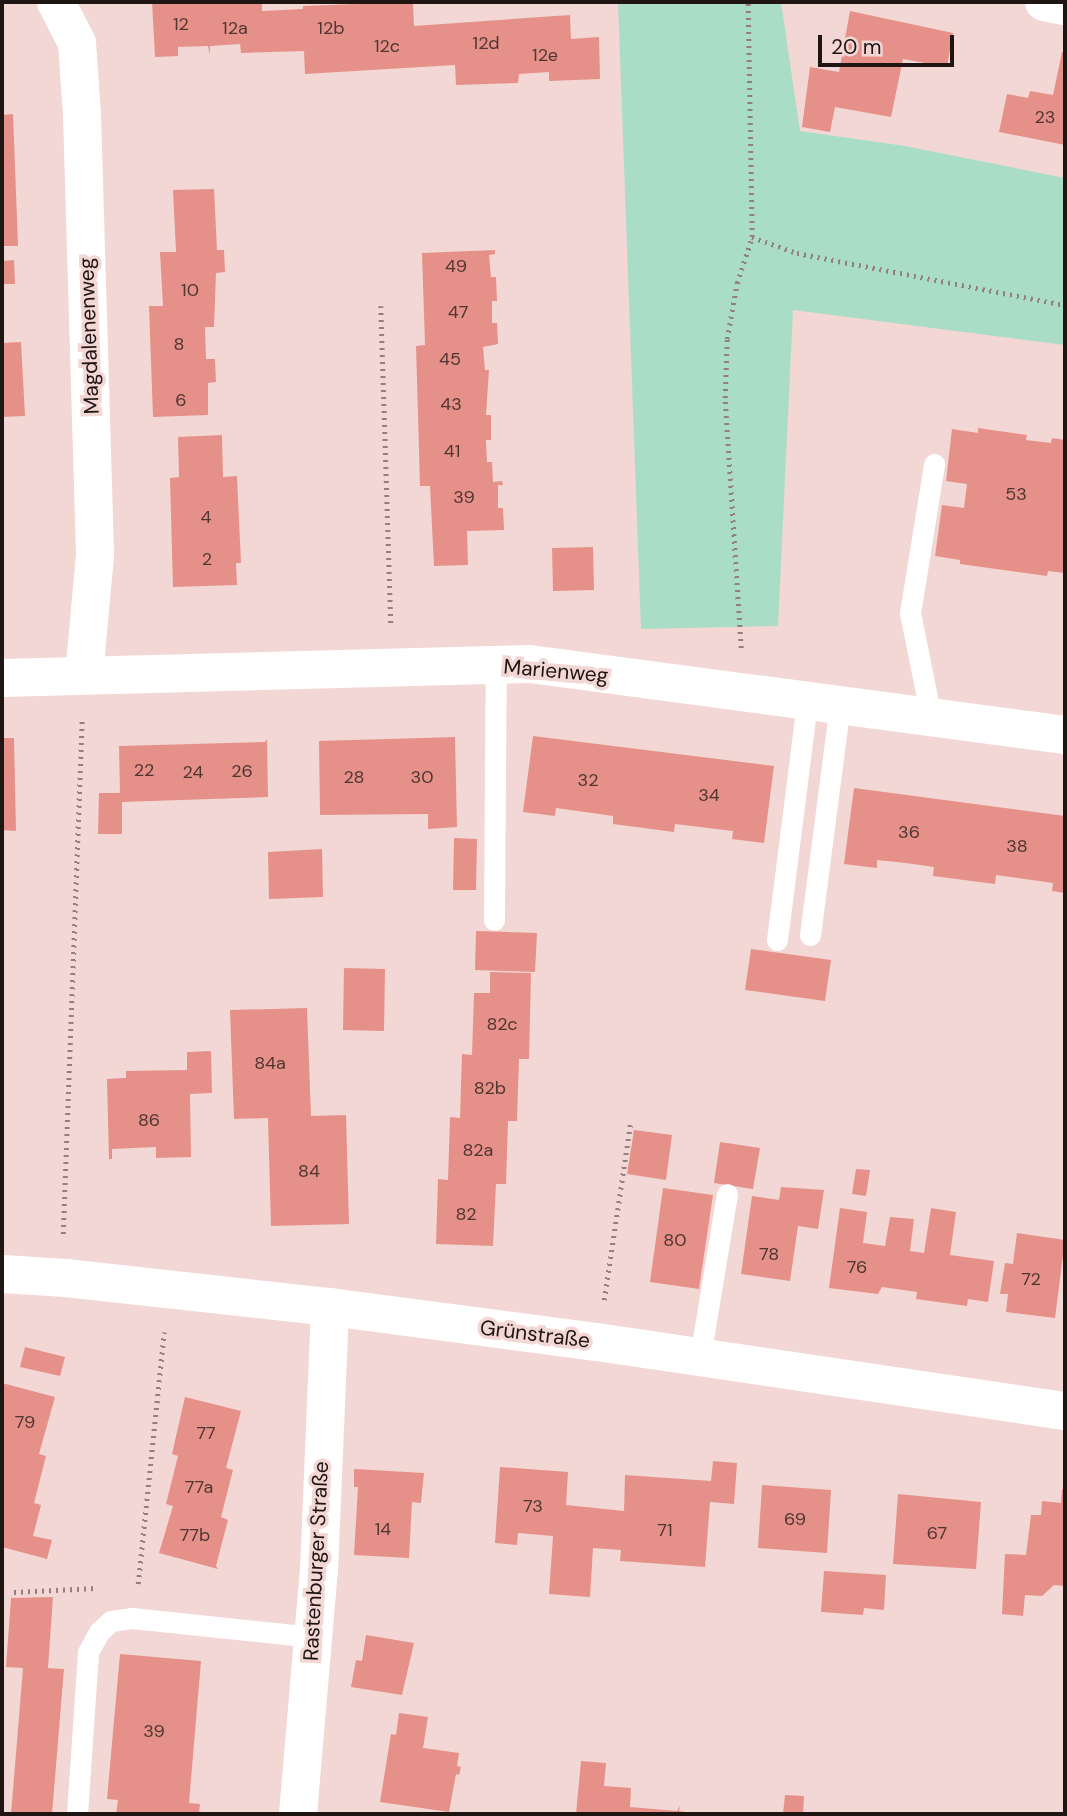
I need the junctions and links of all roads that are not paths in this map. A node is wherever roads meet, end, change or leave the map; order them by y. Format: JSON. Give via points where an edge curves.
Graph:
{"nodes":[{"id":1,"x":56,"y":2,"type":"edge"},
{"id":2,"x":1044,"y":2,"type":"edge"},
{"id":3,"x":1065,"y":6,"type":"edge"},
{"id":4,"x":934,"y":464,"type":"dead end"},
{"id":5,"x":496,"y":665,"type":"junction"},
{"id":6,"x":83,"y":676,"type":"junction"},
{"id":7,"x":2,"y":678,"type":"edge"},
{"id":8,"x":824,"y":702,"type":"junction"},
{"id":9,"x":931,"y":717,"type":"junction"},
{"id":10,"x":1065,"y":735,"type":"edge"},
{"id":11,"x":494,"y":919,"type":"dead end"},
{"id":12,"x":810,"y":935,"type":"dead end"},
{"id":13,"x":776,"y":940,"type":"dead end"},
{"id":14,"x":727,"y":1194,"type":"dead end"},
{"id":15,"x":2,"y":1274,"type":"edge"},
{"id":16,"x":330,"y":1307,"type":"junction"},
{"id":17,"x":700,"y":1357,"type":"junction"},
{"id":18,"x":1065,"y":1411,"type":"edge"},
{"id":19,"x":313,"y":1637,"type":"junction"},
{"id":20,"x":77,"y":1814,"type":"edge"},
{"id":21,"x":298,"y":1814,"type":"edge"}],
"edges":[{"from":1,"to":6,"type":"street","name":"Magdalenenweg","via":[[77,43],[82,115],[95,555]]},
{"from":2,"to":3,"type":"street"},
{"from":4,"to":9,"type":"lane","via":[[910,613]]},
{"from":5,"to":6,"type":"street","name":"Marienweg"},
{"from":5,"to":8,"type":"street","name":"Marienweg","via":[[530,664]]},
{"from":5,"to":11,"type":"lane"},
{"from":6,"to":7,"type":"street","name":"Marienweg"},
{"from":8,"to":9,"type":"street","name":"Marienweg"},
{"from":8,"to":12,"type":"lane"},
{"from":8,"to":13,"type":"lane"},
{"from":9,"to":10,"type":"street","name":"Marienweg"},
{"from":14,"to":17,"type":"lane"},
{"from":15,"to":16,"type":"street","name":"Grünstraße"},
{"from":16,"to":17,"type":"street","name":"Grünstraße"},
{"from":16,"to":19,"type":"street","name":"Rastenburger Straße"},
{"from":17,"to":18,"type":"street","name":"Grünstraße"},
{"from":19,"to":20,"type":"lane","via":[[132,1618],[111,1621],[88,1651]]},
{"from":19,"to":21,"type":"street","name":"Rastenburger Straße"}]}
